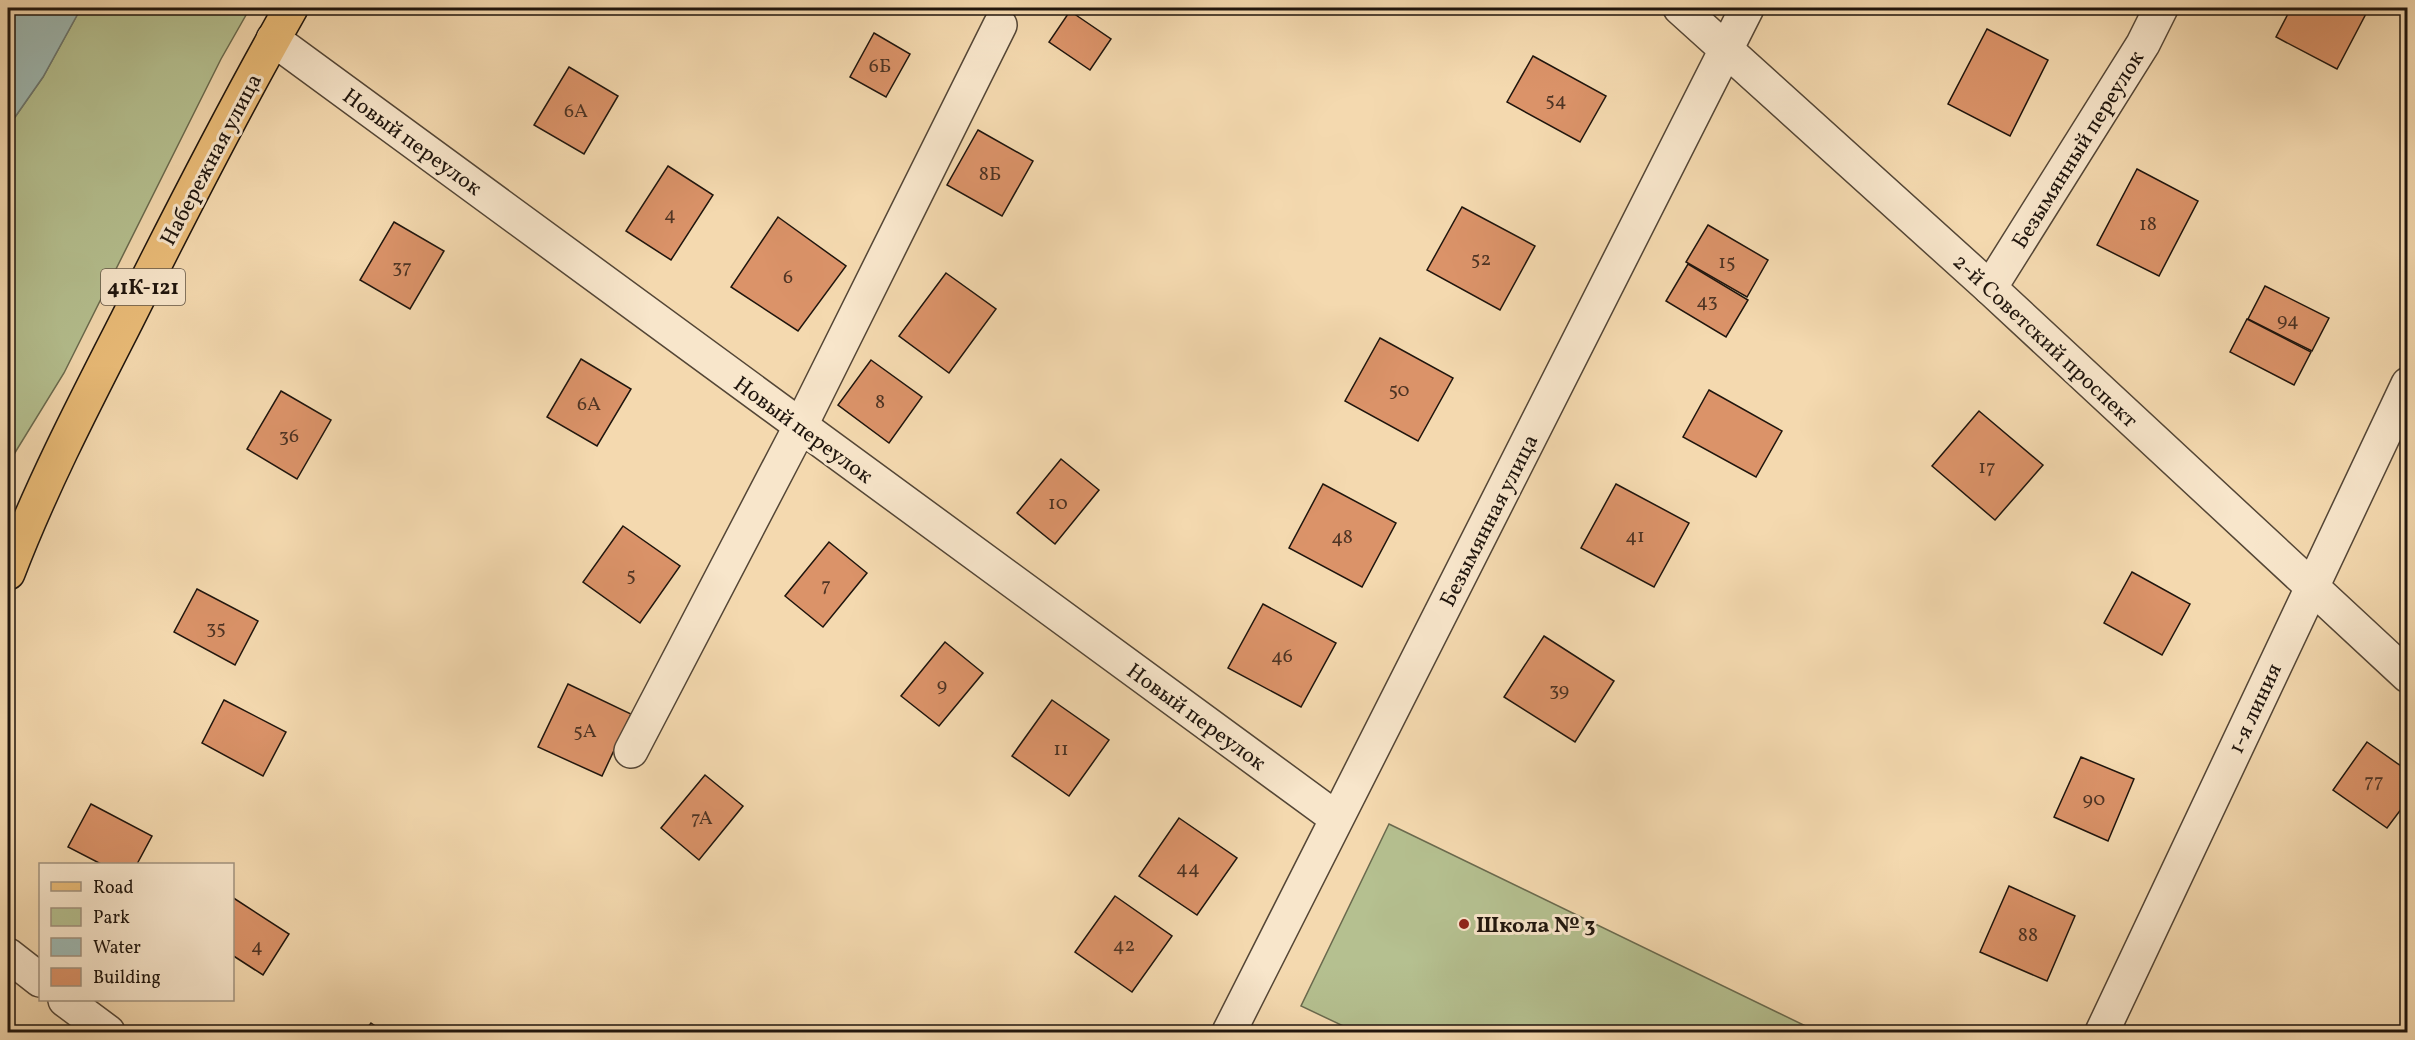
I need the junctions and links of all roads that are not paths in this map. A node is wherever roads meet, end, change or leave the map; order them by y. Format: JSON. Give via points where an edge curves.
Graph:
{"nodes":[{"id":1,"x":291,"y":8,"type":"edge"},
{"id":2,"x":1680,"y":8,"type":"edge"},
{"id":3,"x":1747,"y":8,"type":"edge"},
{"id":4,"x":2160,"y":8,"type":"edge"},
{"id":5,"x":1000,"y":25,"type":"dead end"},
{"id":6,"x":273,"y":39,"type":"junction"},
{"id":7,"x":1727,"y":49,"type":"junction"},
{"id":8,"x":1990,"y":288,"type":"junction"},
{"id":9,"x":2408,"y":384,"type":"edge"},
{"id":10,"x":801,"y":427,"type":"junction"},
{"id":11,"x":8,"y":573,"type":"edge"},
{"id":12,"x":2311,"y":587,"type":"junction"},
{"id":13,"x":2408,"y":676,"type":"edge"},
{"id":14,"x":631,"y":752,"type":"dead end"},
{"id":15,"x":1336,"y":818,"type":"junction"},
{"id":16,"x":8,"y":955,"type":"edge"},
{"id":17,"x":39,"y":979,"type":"edge"},
{"id":18,"x":68,"y":1001,"type":"edge"},
{"id":19,"x":108,"y":1032,"type":"edge"},
{"id":20,"x":1229,"y":1032,"type":"edge"},
{"id":21,"x":2102,"y":1032,"type":"edge"}],
"edges":[{"from":1,"to":6,"type":"main road","name":"Набережная улица","number":"41К-121"},
{"from":2,"to":7,"type":"street","name":"2-й Советский проспект"},
{"from":3,"to":7,"type":"street","name":"Безымянная улица"},
{"from":4,"to":8,"type":"street","name":"Безымянный переулок","via":[[2143,44]]},
{"from":5,"to":10,"type":"street"},
{"from":6,"to":10,"type":"street","name":"Новый переулок"},
{"from":6,"to":11,"type":"main road","name":"Набережная улица","number":"41К-121","via":[[95,383]]},
{"from":7,"to":8,"type":"street","name":"2-й Советский проспект"},
{"from":7,"to":15,"type":"street","name":"Безымянная улица"},
{"from":8,"to":12,"type":"street","name":"2-й Советский проспект"},
{"from":9,"to":12,"type":"street","name":"1-я линия"},
{"from":10,"to":14,"type":"street"},
{"from":10,"to":15,"type":"street","name":"Новый переулок"},
{"from":12,"to":13,"type":"street","name":"2-й Советский проспект"},
{"from":12,"to":21,"type":"street","name":"1-я линия"},
{"from":15,"to":20,"type":"street","name":"Безымянная улица"},
{"from":16,"to":17,"type":"street"},
{"from":18,"to":19,"type":"street"}]}
